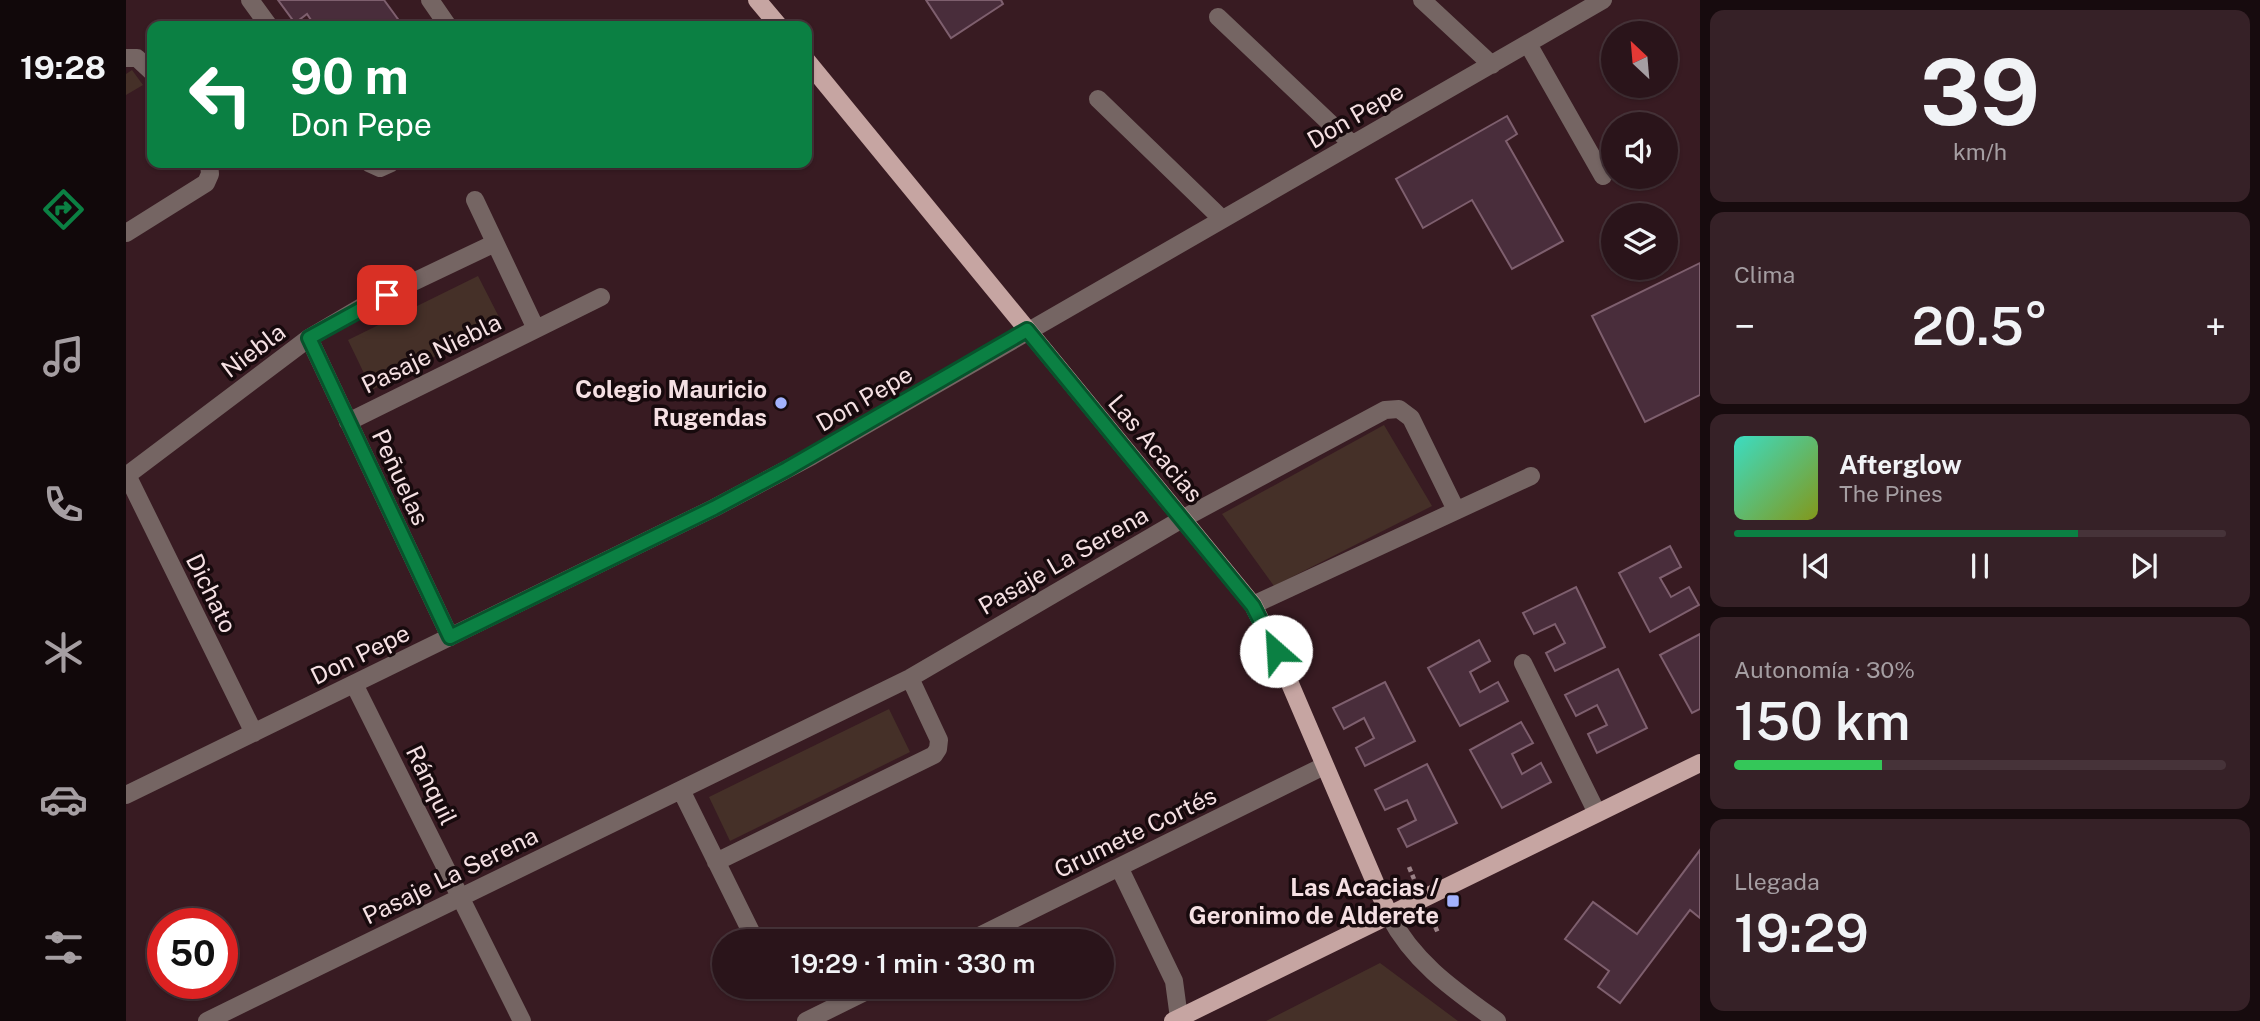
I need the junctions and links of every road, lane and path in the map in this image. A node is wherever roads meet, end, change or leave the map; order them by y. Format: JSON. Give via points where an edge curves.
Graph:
{"nodes":[{"id":1,"x":250,"y":0,"type":"edge"},
{"id":2,"x":430,"y":0,"type":"edge"},
{"id":3,"x":757,"y":0,"type":"edge"},
{"id":4,"x":1422,"y":0,"type":"edge"},
{"id":5,"x":1595,"y":2,"type":"edge"},
{"id":6,"x":1218,"y":18,"type":"dead end"},
{"id":7,"x":265,"y":21,"type":"edge"},
{"id":8,"x":445,"y":21,"type":"edge"},
{"id":9,"x":775,"y":21,"type":"edge"},
{"id":10,"x":1528,"y":44,"type":"junction"},
{"id":11,"x":132,"y":58,"type":"edge"},
{"id":12,"x":1492,"y":65,"type":"junction"},
{"id":13,"x":812,"y":67,"type":"edge"},
{"id":14,"x":147,"y":68,"type":"edge"},
{"id":15,"x":1098,"y":99,"type":"dead end"},
{"id":16,"x":1352,"y":144,"type":"junction"},
{"id":17,"x":210,"y":168,"type":"edge"},
{"id":18,"x":1601,"y":172,"type":"edge"},
{"id":19,"x":475,"y":200,"type":"dead end"},
{"id":20,"x":1222,"y":219,"type":"junction"},
{"id":21,"x":126,"y":233,"type":"edge"},
{"id":22,"x":495,"y":243,"type":"junction"},
{"id":23,"x":601,"y":297,"type":"dead end"},
{"id":24,"x":536,"y":329,"type":"junction"},
{"id":25,"x":1027,"y":330,"type":"junction"},
{"id":26,"x":309,"y":338,"type":"junction"},
{"id":27,"x":348,"y":422,"type":"junction"},
{"id":28,"x":127,"y":476,"type":"edge"},
{"id":29,"x":1531,"y":476,"type":"dead end"},
{"id":30,"x":1456,"y":510,"type":"junction"},
{"id":31,"x":1182,"y":519,"type":"junction"},
{"id":32,"x":1253,"y":606,"type":"junction"},
{"id":33,"x":450,"y":637,"type":"junction"},
{"id":34,"x":1523,"y":663,"type":"dead end"},
{"id":35,"x":909,"y":678,"type":"junction"},
{"id":36,"x":354,"y":684,"type":"junction"},
{"id":37,"x":254,"y":733,"type":"junction"},
{"id":38,"x":1700,"y":763,"type":"edge"},
{"id":39,"x":1324,"y":766,"type":"junction"},
{"id":40,"x":681,"y":790,"type":"junction"},
{"id":41,"x":126,"y":795,"type":"edge"},
{"id":42,"x":1597,"y":813,"type":"junction"},
{"id":43,"x":716,"y":862,"type":"junction"},
{"id":44,"x":1119,"y":867,"type":"junction"},
{"id":45,"x":460,"y":896,"type":"junction"},
{"id":46,"x":1389,"y":915,"type":"junction"},
{"id":47,"x":749,"y":929,"type":"edge"},
{"id":48,"x":993,"y":929,"type":"edge"},
{"id":49,"x":851,"y":999,"type":"edge"},
{"id":50,"x":244,"y":1013,"type":"edge"},
{"id":51,"x":1178,"y":1020,"type":"edge"},
{"id":52,"x":207,"y":1021,"type":"edge"},
{"id":53,"x":523,"y":1021,"type":"edge"},
{"id":54,"x":806,"y":1021,"type":"edge"},
{"id":55,"x":1497,"y":1021,"type":"edge"}],
"edges":[{"from":1,"to":7,"type":"street"},
{"from":2,"to":8,"type":"street"},
{"from":3,"to":9,"type":"main road"},
{"from":4,"to":12,"type":"street"},
{"from":5,"to":10,"type":"street","name":"Don Pepe"},
{"from":6,"to":16,"type":"street"},
{"from":10,"to":12,"type":"street","name":"Don Pepe"},
{"from":10,"to":18,"type":"street"},
{"from":11,"to":14,"type":"street"},
{"from":12,"to":16,"type":"street","name":"Don Pepe"},
{"from":13,"to":25,"type":"main road","name":"Las Acacias"},
{"from":15,"to":20,"type":"street"},
{"from":16,"to":20,"type":"street","name":"Don Pepe"},
{"from":17,"to":21,"type":"street","via":[[206,183]]},
{"from":19,"to":22,"type":"street","name":"Pasaje Niebla"},
{"from":20,"to":25,"type":"street","name":"Don Pepe"},
{"from":22,"to":24,"type":"street","name":"Pasaje Niebla"},
{"from":22,"to":26,"type":"street","name":"Niebla","via":[[365,305]]},
{"from":23,"to":24,"type":"street","name":"Pasaje Niebla"},
{"from":24,"to":27,"type":"street","name":"Pasaje Niebla"},
{"from":25,"to":31,"type":"main road","name":"Las Acacias"},
{"from":25,"to":33,"type":"street","name":"Don Pepe","via":[[800,463]]},
{"from":26,"to":27,"type":"street","name":"Peñuelas"},
{"from":26,"to":28,"type":"street","name":"Niebla"},
{"from":27,"to":33,"type":"street","name":"Peñuelas"},
{"from":28,"to":37,"type":"street","name":"Dichato"},
{"from":29,"to":30,"type":"street"},
{"from":30,"to":31,"type":"street","name":"Pasaje La Serena","via":[[1411,418],[1399,409],[1385,410]]},
{"from":30,"to":32,"type":"street"},
{"from":31,"to":32,"type":"main road","name":"Las Acacias"},
{"from":31,"to":35,"type":"street","name":"Pasaje La Serena"},
{"from":32,"to":39,"type":"main road","name":"Las Acacias"},
{"from":33,"to":36,"type":"street","name":"Don Pepe"},
{"from":34,"to":42,"type":"street"},
{"from":35,"to":40,"type":"street","name":"Pasaje La Serena"},
{"from":35,"to":43,"type":"street","via":[[939,740],[934,755]]},
{"from":36,"to":37,"type":"street","name":"Don Pepe"},
{"from":36,"to":45,"type":"street","name":"Ránquil"},
{"from":37,"to":41,"type":"street","name":"Don Pepe"},
{"from":38,"to":42,"type":"main road"},
{"from":39,"to":44,"type":"street","name":"Grumete Cortés"},
{"from":39,"to":46,"type":"main road","name":"Las Acacias"},
{"from":40,"to":43,"type":"street"},
{"from":40,"to":45,"type":"street","name":"Pasaje La Serena"},
{"from":42,"to":46,"type":"main road"},
{"from":43,"to":47,"type":"street"},
{"from":44,"to":48,"type":"street","name":"Grumete Cortés"},
{"from":44,"to":51,"type":"street","via":[[1174,981]]},
{"from":45,"to":50,"type":"street","name":"Pasaje La Serena"},
{"from":45,"to":53,"type":"street","name":"Ránquil"},
{"from":46,"to":51,"type":"main road"},
{"from":46,"to":55,"type":"street","via":[[1400,936],[1433,974]]},
{"from":49,"to":54,"type":"street"},
{"from":50,"to":52,"type":"street","name":"Pasaje La Serena"}]}
